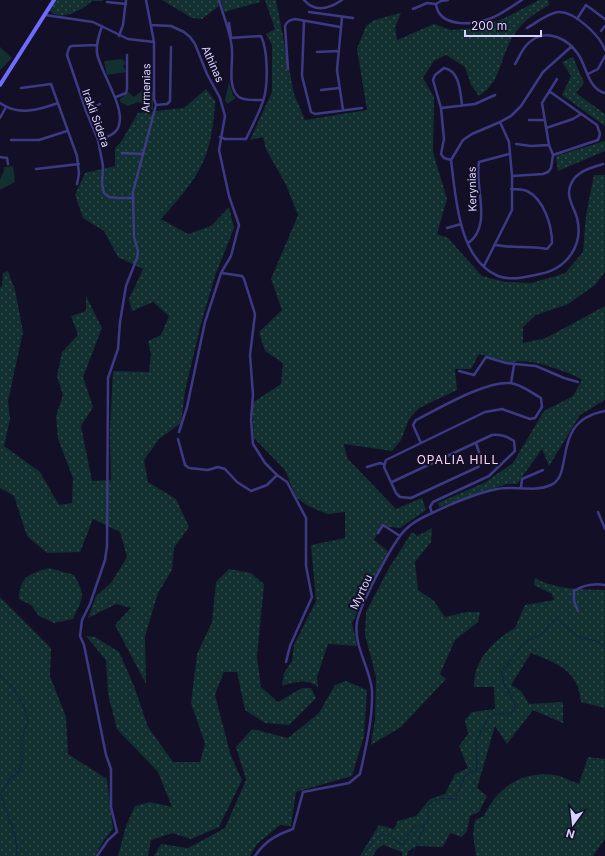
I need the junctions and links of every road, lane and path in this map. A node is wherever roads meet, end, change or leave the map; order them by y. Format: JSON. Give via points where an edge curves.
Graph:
{"nodes":[{"id":1,"x":54,"y":0,"type":"edge"},
{"id":2,"x":146,"y":0,"type":"edge"},
{"id":3,"x":219,"y":0,"type":"edge"},
{"id":4,"x":304,"y":0,"type":"edge"},
{"id":5,"x":342,"y":0,"type":"edge"},
{"id":6,"x":448,"y":0,"type":"edge"},
{"id":7,"x":522,"y":0,"type":"edge"},
{"id":8,"x":107,"y":2,"type":"dead end"},
{"id":9,"x":126,"y":2,"type":"edge"},
{"id":10,"x":436,"y":4,"type":"junction"},
{"id":11,"x":317,"y":9,"type":"junction"},
{"id":12,"x":413,"y":9,"type":"dead end"},
{"id":13,"x":309,"y":12,"type":"dead end"},
{"id":14,"x":316,"y":13,"type":"junction"},
{"id":15,"x":45,"y":15,"type":"junction"},
{"id":16,"x":342,"y":17,"type":"junction"},
{"id":17,"x":353,"y":18,"type":"dead end"},
{"id":18,"x":577,"y":19,"type":"junction"},
{"id":19,"x":605,"y":19,"type":"edge"},
{"id":20,"x":304,"y":20,"type":"junction"},
{"id":21,"x":229,"y":23,"type":"dead end"},
{"id":22,"x":151,"y":25,"type":"junction"},
{"id":23,"x":102,"y":26,"type":"junction"},
{"id":24,"x":605,"y":26,"type":"edge"},
{"id":25,"x":340,"y":27,"type":"junction"},
{"id":26,"x":527,"y":28,"type":"dead end"},
{"id":27,"x":601,"y":31,"type":"dead end"},
{"id":28,"x":120,"y":36,"type":"junction"},
{"id":29,"x":231,"y":37,"type":"junction"},
{"id":30,"x":154,"y":42,"type":"junction"},
{"id":31,"x":96,"y":44,"type":"junction"},
{"id":32,"x":572,"y":46,"type":"junction"},
{"id":33,"x":171,"y":47,"type":"dead end"},
{"id":34,"x":605,"y":50,"type":"edge"},
{"id":35,"x":338,"y":51,"type":"junction"},
{"id":36,"x":317,"y":52,"type":"dead end"},
{"id":37,"x":127,"y":55,"type":"dead end"},
{"id":38,"x":605,"y":56,"type":"edge"},
{"id":39,"x":515,"y":64,"type":"dead end"},
{"id":40,"x":288,"y":69,"type":"dead end"},
{"id":41,"x":588,"y":74,"type":"junction"},
{"id":42,"x":557,"y":79,"type":"dead end"},
{"id":43,"x":0,"y":86,"type":"edge"},
{"id":44,"x":21,"y":88,"type":"dead end"},
{"id":45,"x":339,"y":88,"type":"junction"},
{"id":46,"x":321,"y":90,"type":"dead end"},
{"id":47,"x":548,"y":91,"type":"junction"},
{"id":48,"x":605,"y":93,"type":"edge"},
{"id":49,"x":495,"y":95,"type":"dead end"},
{"id":50,"x":116,"y":97,"type":"junction"},
{"id":51,"x":263,"y":100,"type":"junction"},
{"id":52,"x":0,"y":103,"type":"edge"},
{"id":53,"x":58,"y":103,"type":"junction"},
{"id":54,"x":100,"y":104,"type":"dead end"},
{"id":55,"x":156,"y":105,"type":"junction"},
{"id":56,"x":462,"y":105,"type":"junction"},
{"id":57,"x":6,"y":107,"type":"junction"},
{"id":58,"x":362,"y":108,"type":"dead end"},
{"id":59,"x":441,"y":108,"type":"junction"},
{"id":60,"x":343,"y":110,"type":"junction"},
{"id":61,"x":86,"y":111,"type":"junction"},
{"id":62,"x":581,"y":114,"type":"junction"},
{"id":63,"x":0,"y":118,"type":"edge"},
{"id":64,"x":528,"y":120,"type":"dead end"},
{"id":65,"x":545,"y":120,"type":"junction"},
{"id":66,"x":500,"y":122,"type":"junction"},
{"id":67,"x":546,"y":128,"type":"junction"},
{"id":68,"x":67,"y":131,"type":"junction"},
{"id":69,"x":220,"y":137,"type":"junction"},
{"id":70,"x":11,"y":140,"type":"dead end"},
{"id":71,"x":98,"y":140,"type":"junction"},
{"id":72,"x":516,"y":144,"type":"dead end"},
{"id":73,"x":549,"y":145,"type":"junction"},
{"id":74,"x":122,"y":153,"type":"dead end"},
{"id":75,"x":142,"y":154,"type":"junction"},
{"id":76,"x":509,"y":154,"type":"junction"},
{"id":77,"x":553,"y":155,"type":"junction"},
{"id":78,"x":0,"y":157,"type":"edge"},
{"id":79,"x":451,"y":160,"type":"junction"},
{"id":80,"x":8,"y":164,"type":"dead end"},
{"id":81,"x":78,"y":164,"type":"junction"},
{"id":82,"x":603,"y":164,"type":"dead end"},
{"id":83,"x":36,"y":169,"type":"dead end"},
{"id":84,"x":512,"y":176,"type":"junction"},
{"id":85,"x":77,"y":184,"type":"dead end"},
{"id":86,"x":511,"y":189,"type":"junction"},
{"id":87,"x":132,"y":198,"type":"junction"},
{"id":88,"x":460,"y":224,"type":"junction"},
{"id":89,"x":448,"y":228,"type":"dead end"},
{"id":90,"x":468,"y":243,"type":"junction"},
{"id":91,"x":496,"y":245,"type":"junction"},
{"id":92,"x":484,"y":266,"type":"junction"},
{"id":93,"x":222,"y":273,"type":"junction"},
{"id":94,"x":514,"y":365,"type":"junction"},
{"id":95,"x":459,"y":371,"type":"dead end"},
{"id":96,"x":578,"y":382,"type":"dead end"},
{"id":97,"x":511,"y":383,"type":"junction"},
{"id":98,"x":605,"y":411,"type":"edge"},
{"id":99,"x":179,"y":432,"type":"dead end"},
{"id":100,"x":178,"y":439,"type":"dead end"},
{"id":101,"x":421,"y":443,"type":"junction"},
{"id":102,"x":476,"y":443,"type":"junction"},
{"id":103,"x":383,"y":464,"type":"junction"},
{"id":104,"x":367,"y":467,"type":"dead end"},
{"id":105,"x":543,"y":470,"type":"dead end"},
{"id":106,"x":277,"y":475,"type":"junction"},
{"id":107,"x":392,"y":482,"type":"junction"},
{"id":108,"x":521,"y":488,"type":"junction"},
{"id":109,"x":432,"y":512,"type":"junction"},
{"id":110,"x":598,"y":512,"type":"dead end"},
{"id":111,"x":605,"y":529,"type":"edge"},
{"id":112,"x":378,"y":533,"type":"dead end"},
{"id":113,"x":400,"y":536,"type":"junction"},
{"id":114,"x":605,"y":584,"type":"edge"},
{"id":115,"x":578,"y":611,"type":"dead end"},
{"id":116,"x":286,"y":662,"type":"dead end"},
{"id":117,"x":97,"y":856,"type":"edge"},
{"id":118,"x":255,"y":856,"type":"edge"}],
"edges":[{"from":1,"to":15,"type":"street"},
{"from":2,"to":22,"type":"street","name":"Armenias"},
{"from":3,"to":29,"type":"street"},
{"from":4,"to":11,"type":"street"},
{"from":5,"to":11,"type":"street"},
{"from":6,"to":10,"type":"street"},
{"from":7,"to":10,"type":"street","via":[[492,18],[469,23],[449,21],[441,16]]},
{"from":8,"to":9,"type":"street"},
{"from":9,"to":28,"type":"street"},
{"from":10,"to":12,"type":"street","via":[[427,3]]},
{"from":11,"to":14,"type":"street"},
{"from":13,"to":14,"type":"street"},
{"from":14,"to":16,"type":"street"},
{"from":15,"to":23,"type":"street","via":[[84,20]]},
{"from":15,"to":43,"type":"street"},
{"from":16,"to":17,"type":"street"},
{"from":16,"to":25,"type":"street"},
{"from":18,"to":19,"type":"street","via":[[586,6]]},
{"from":18,"to":26,"type":"street","via":[[564,12],[557,12]]},
{"from":18,"to":34,"type":"street","via":[[595,33]]},
{"from":20,"to":25,"type":"street"},
{"from":20,"to":40,"type":"street","via":[[290,20],[285,26]]},
{"from":20,"to":60,"type":"street","via":[[302,76],[311,112],[315,114]]},
{"from":21,"to":29,"type":"street"},
{"from":22,"to":30,"type":"street","name":"Armenias"},
{"from":22,"to":69,"type":"street","name":"Athinas","via":[[176,28],[184,32],[195,44],[223,104],[225,116]]},
{"from":23,"to":28,"type":"street"},
{"from":23,"to":31,"type":"street"},
{"from":24,"to":27,"type":"street"},
{"from":25,"to":35,"type":"street"},
{"from":28,"to":30,"type":"street"},
{"from":29,"to":51,"type":"street","via":[[232,80],[235,93],[245,99]]},
{"from":29,"to":51,"type":"street","via":[[260,36],[264,44],[266,85]]},
{"from":30,"to":55,"type":"street","name":"Armenias"},
{"from":31,"to":50,"type":"street","via":[[100,62]]},
{"from":31,"to":61,"type":"street","name":"Irakli Sidera","via":[[75,45],[67,52]]},
{"from":32,"to":39,"type":"street","via":[[558,37],[542,35],[526,44]]},
{"from":32,"to":41,"type":"street"},
{"from":32,"to":66,"type":"street","via":[[543,72],[521,106]]},
{"from":33,"to":55,"type":"street","via":[[170,101],[167,104]]},
{"from":35,"to":36,"type":"street"},
{"from":35,"to":45,"type":"street"},
{"from":37,"to":50,"type":"street","via":[[128,89],[126,93]]},
{"from":38,"to":41,"type":"street","via":[[598,69]]},
{"from":41,"to":48,"type":"street","via":[[595,89]]},
{"from":42,"to":47,"type":"street"},
{"from":44,"to":53,"type":"street","via":[[51,84]]},
{"from":45,"to":46,"type":"street"},
{"from":45,"to":60,"type":"street"},
{"from":47,"to":62,"type":"street"},
{"from":47,"to":65,"type":"street","via":[[542,103]]},
{"from":49,"to":56,"type":"street","via":[[482,102]]},
{"from":50,"to":71,"type":"street","via":[[120,121],[118,127],[115,132]]},
{"from":51,"to":69,"type":"street","via":[[246,139]]},
{"from":52,"to":57,"type":"street"},
{"from":53,"to":57,"type":"street","via":[[31,112]]},
{"from":53,"to":68,"type":"street"},
{"from":54,"to":61,"type":"street"},
{"from":55,"to":75,"type":"street","name":"Armenias"},
{"from":56,"to":59,"type":"street"},
{"from":56,"to":59,"type":"street","via":[[457,77],[450,69],[444,68],[434,75],[433,80]]},
{"from":57,"to":63,"type":"street"},
{"from":58,"to":60,"type":"street"},
{"from":59,"to":79,"type":"street","via":[[444,139],[441,154]]},
{"from":61,"to":71,"type":"street","name":"Irakli Sidera"},
{"from":62,"to":67,"type":"street","via":[[573,120]]},
{"from":62,"to":77,"type":"street","via":[[596,125],[599,138]]},
{"from":64,"to":65,"type":"street"},
{"from":65,"to":67,"type":"street"},
{"from":66,"to":76,"type":"street","via":[[509,142]]},
{"from":66,"to":79,"type":"street","via":[[463,140]]},
{"from":67,"to":73,"type":"street"},
{"from":68,"to":70,"type":"street","via":[[39,140]]},
{"from":68,"to":81,"type":"street"},
{"from":69,"to":93,"type":"street","name":"Athinas","via":[[219,150],[225,181],[239,225],[231,256]]},
{"from":71,"to":87,"type":"street","name":"Irakli Sidera","via":[[103,166],[104,193],[109,197]]},
{"from":72,"to":73,"type":"street"},
{"from":73,"to":77,"type":"street"},
{"from":74,"to":75,"type":"street"},
{"from":75,"to":87,"type":"street","name":"Armenias"},
{"from":76,"to":84,"type":"street"},
{"from":76,"to":90,"type":"street","name":"Kerynias","via":[[479,162],[481,206],[478,232]]},
{"from":77,"to":84,"type":"street","via":[[548,172]]},
{"from":78,"to":80,"type":"street","via":[[7,158]]},
{"from":79,"to":88,"type":"street"},
{"from":81,"to":83,"type":"street"},
{"from":81,"to":85,"type":"street"},
{"from":82,"to":92,"type":"street","via":[[586,169],[575,176],[570,185],[569,197],[578,228],[575,249],[564,263],[549,272],[521,278],[502,277]]},
{"from":84,"to":86,"type":"street"},
{"from":86,"to":91,"type":"street","via":[[511,214]]},
{"from":86,"to":91,"type":"street","via":[[526,191],[539,203],[550,224],[552,243],[547,249]]},
{"from":87,"to":117,"type":"street","name":"Armenias","via":[[134,237],[138,251],[126,286],[118,349],[108,378],[107,546],[105,560],[82,620],[80,636],[111,769],[111,807],[117,832]]},
{"from":88,"to":89,"type":"street"},
{"from":88,"to":90,"type":"street"},
{"from":90,"to":92,"type":"street"},
{"from":91,"to":92,"type":"street"},
{"from":93,"to":99,"type":"street","name":"Athinas","via":[[205,322],[187,407]]},
{"from":93,"to":106,"type":"street","via":[[242,276],[255,314],[250,355],[254,395],[251,420],[253,444]]},
{"from":94,"to":95,"type":"street","via":[[486,356],[474,375]]},
{"from":94,"to":96,"type":"street","via":[[536,366]]},
{"from":94,"to":97,"type":"street"},
{"from":97,"to":101,"type":"street","via":[[483,388],[416,420],[414,425]]},
{"from":97,"to":101,"type":"street","via":[[541,398],[542,407],[535,418],[530,419],[502,409],[485,412]]},
{"from":98,"to":108,"type":"street","name":"Myrtou","via":[[583,418],[576,425],[569,440],[561,476],[556,482],[542,488]]},
{"from":100,"to":106,"type":"street","via":[[188,468],[225,469],[237,482],[251,491],[267,485]]},
{"from":101,"to":103,"type":"street","via":[[386,460]]},
{"from":102,"to":107,"type":"street"},
{"from":102,"to":107,"type":"street","via":[[482,461],[466,472],[406,499],[396,493]]},
{"from":102,"to":109,"type":"street","via":[[500,434],[508,436],[516,444],[515,451],[489,476],[433,502],[430,507]]},
{"from":103,"to":104,"type":"street"},
{"from":103,"to":107,"type":"street"},
{"from":105,"to":108,"type":"street","via":[[522,480]]},
{"from":106,"to":116,"type":"street","via":[[287,482],[306,518],[306,566],[312,597],[290,646]]},
{"from":108,"to":109,"type":"street","name":"Myrtou","via":[[498,488]]},
{"from":109,"to":113,"type":"street","name":"Myrtou","via":[[419,519]]},
{"from":110,"to":111,"type":"street"},
{"from":112,"to":113,"type":"street","via":[[383,525]]},
{"from":113,"to":118,"type":"street","name":"Myrtou","via":[[369,592],[357,623],[362,656],[372,689],[371,715],[360,774],[349,783],[303,792],[293,829],[276,835],[262,845]]},
{"from":114,"to":115,"type":"street","via":[[589,585],[574,591]]}]}
